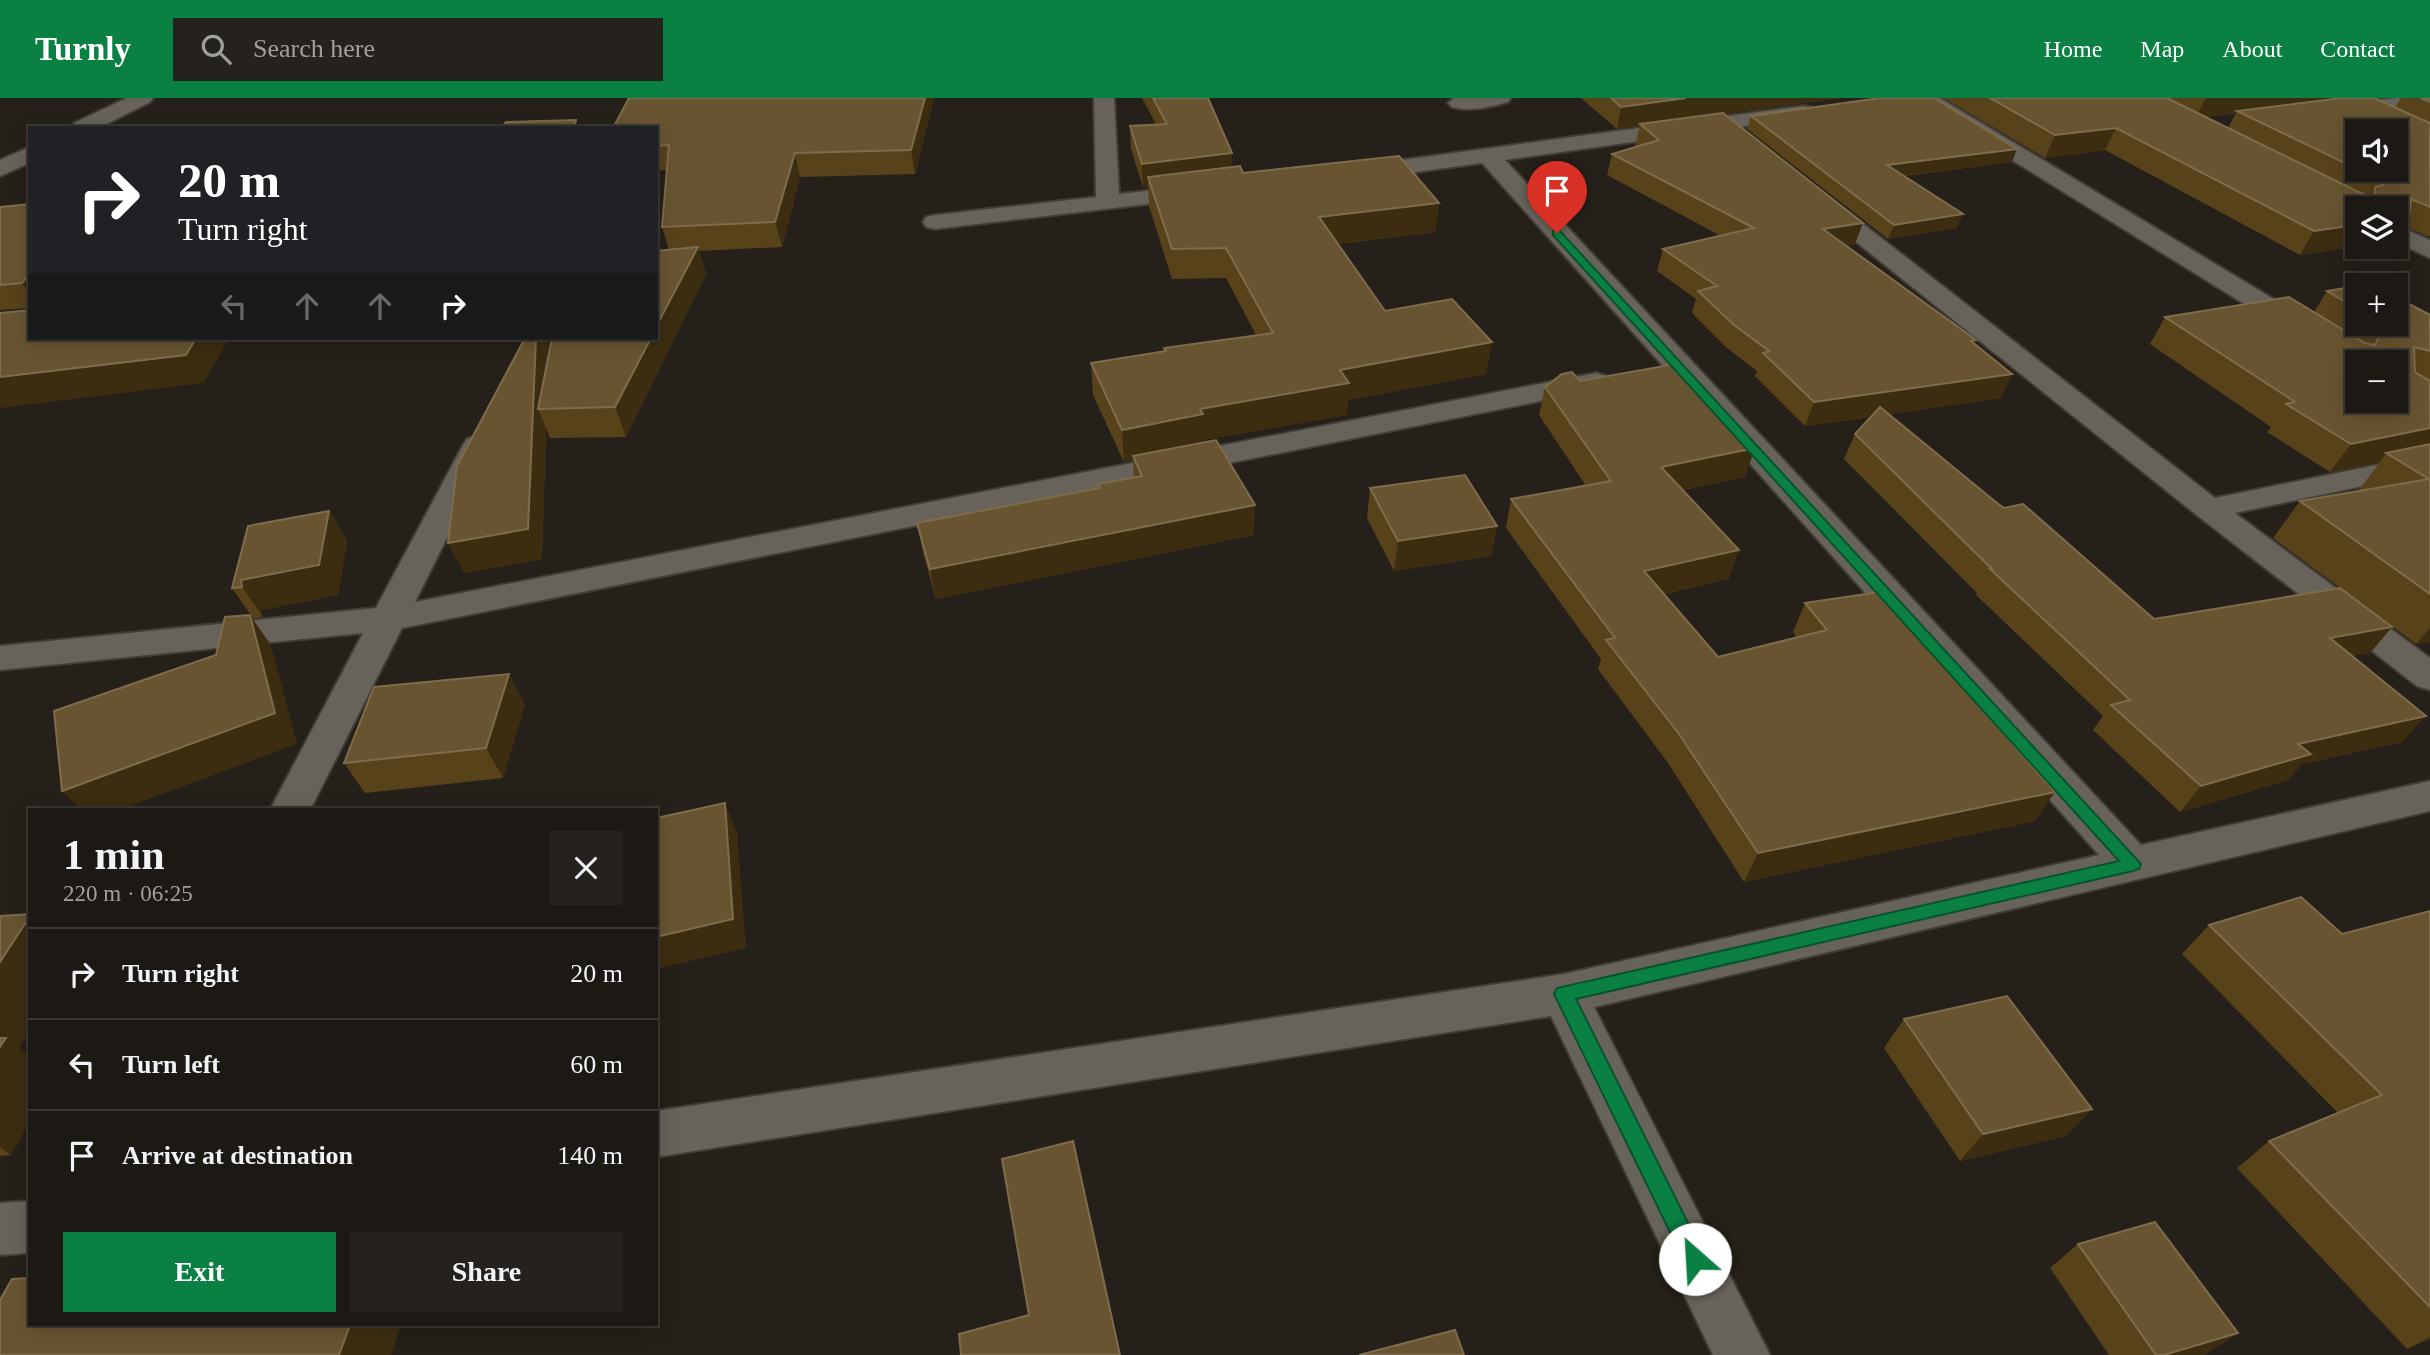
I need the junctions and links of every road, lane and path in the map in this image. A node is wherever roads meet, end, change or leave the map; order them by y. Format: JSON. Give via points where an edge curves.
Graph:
{"nodes":[{"id":1,"x":143,"y":98,"type":"edge"},
{"id":2,"x":1104,"y":98,"type":"edge"},
{"id":3,"x":1501,"y":98,"type":"edge"},
{"id":4,"x":1782,"y":98,"type":"edge"},
{"id":5,"x":1925,"y":98,"type":"edge"},
{"id":6,"x":2430,"y":101,"type":"edge"},
{"id":7,"x":1459,"y":103,"type":"dead end"},
{"id":8,"x":2357,"y":107,"type":"junction"},
{"id":9,"x":1830,"y":108,"type":"edge"},
{"id":10,"x":1804,"y":112,"type":"junction"},
{"id":11,"x":2318,"y":113,"type":"edge"},
{"id":12,"x":2381,"y":119,"type":"edge"},
{"id":13,"x":1723,"y":124,"type":"junction"},
{"id":14,"x":86,"y":126,"type":"edge"},
{"id":15,"x":1755,"y":149,"type":"edge"},
{"id":16,"x":28,"y":155,"type":"edge"},
{"id":17,"x":1488,"y":156,"type":"junction"},
{"id":18,"x":0,"y":169,"type":"edge"},
{"id":19,"x":1325,"y":177,"type":"edge"},
{"id":20,"x":1798,"y":184,"type":"edge"},
{"id":21,"x":1230,"y":188,"type":"edge"},
{"id":22,"x":1108,"y":203,"type":"junction"},
{"id":23,"x":935,"y":222,"type":"dead end"},
{"id":24,"x":2408,"y":238,"type":"edge"},
{"id":25,"x":2430,"y":250,"type":"edge"},
{"id":26,"x":2345,"y":354,"type":"edge"},
{"id":27,"x":1650,"y":372,"type":"junction"},
{"id":28,"x":489,"y":423,"type":"edge"},
{"id":29,"x":2430,"y":463,"type":"edge"},
{"id":30,"x":2209,"y":509,"type":"junction"},
{"id":31,"x":388,"y":619,"type":"junction"},
{"id":32,"x":0,"y":658,"type":"edge"},
{"id":33,"x":2430,"y":677,"type":"edge"},
{"id":34,"x":2430,"y":796,"type":"edge"},
{"id":35,"x":291,"y":808,"type":"edge"},
{"id":36,"x":2133,"y":864,"type":"junction"},
{"id":37,"x":1564,"y":994,"type":"junction"},
{"id":38,"x":658,"y":1134,"type":"edge"},
{"id":39,"x":28,"y":1227,"type":"edge"},
{"id":40,"x":0,"y":1229,"type":"edge"},
{"id":41,"x":1742,"y":1355,"type":"edge"}],
"edges":[{"from":1,"to":14,"type":"street"},
{"from":2,"to":22,"type":"street"},
{"from":3,"to":7,"type":"street"},
{"from":4,"to":10,"type":"street"},
{"from":5,"to":26,"type":"street"},
{"from":6,"to":8,"type":"street"},
{"from":8,"to":11,"type":"street"},
{"from":8,"to":12,"type":"street"},
{"from":9,"to":10,"type":"street"},
{"from":10,"to":13,"type":"street"},
{"from":13,"to":15,"type":"street"},
{"from":13,"to":17,"type":"street"},
{"from":16,"to":18,"type":"street"},
{"from":17,"to":19,"type":"street"},
{"from":17,"to":27,"type":"street"},
{"from":20,"to":30,"type":"street"},
{"from":21,"to":22,"type":"street"},
{"from":22,"to":23,"type":"street"},
{"from":24,"to":25,"type":"street"},
{"from":27,"to":31,"type":"street"},
{"from":27,"to":36,"type":"street"},
{"from":28,"to":31,"type":"street"},
{"from":29,"to":30,"type":"street"},
{"from":30,"to":33,"type":"street"},
{"from":31,"to":32,"type":"street"},
{"from":31,"to":35,"type":"street"},
{"from":34,"to":36,"type":"street"},
{"from":36,"to":37,"type":"street"},
{"from":37,"to":38,"type":"street"},
{"from":37,"to":41,"type":"street"},
{"from":39,"to":40,"type":"street"}]}
